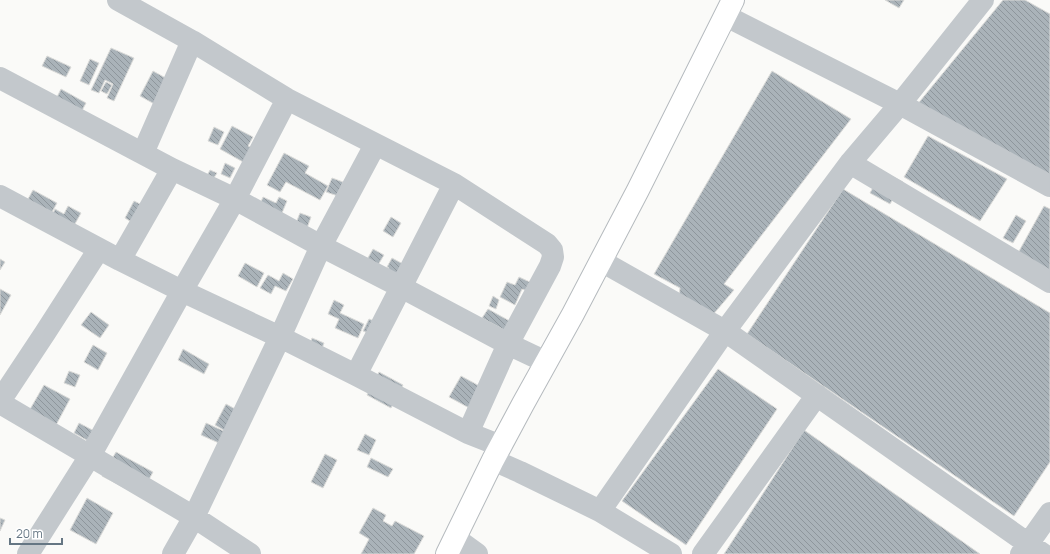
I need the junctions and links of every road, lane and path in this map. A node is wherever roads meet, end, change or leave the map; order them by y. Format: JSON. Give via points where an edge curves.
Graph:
{"nodes":[{"id":1,"x":118,"y":0,"type":"edge"},
{"id":2,"x":983,"y":0,"type":"edge"},
{"id":3,"x":730,"y":8,"type":"edge"},
{"id":4,"x":192,"y":41,"type":"junction"},
{"id":5,"x":0,"y":78,"type":"edge"},
{"id":6,"x":287,"y":99,"type":"junction"},
{"id":7,"x":900,"y":104,"type":"junction"},
{"id":8,"x":375,"y":145,"type":"junction"},
{"id":9,"x":143,"y":153,"type":"junction"},
{"id":10,"x":850,"y":163,"type":"junction"},
{"id":11,"x":172,"y":169,"type":"junction"},
{"id":12,"x":454,"y":184,"type":"junction"},
{"id":13,"x":1050,"y":186,"type":"edge"},
{"id":14,"x":0,"y":196,"type":"edge"},
{"id":15,"x":235,"y":199,"type":"junction"},
{"id":16,"x":321,"y":246,"type":"junction"},
{"id":17,"x":99,"y":248,"type":"junction"},
{"id":18,"x":120,"y":260,"type":"junction"},
{"id":19,"x":601,"y":261,"type":"junction"},
{"id":20,"x":1050,"y":282,"type":"edge"},
{"id":21,"x":401,"y":287,"type":"junction"},
{"id":22,"x":182,"y":291,"type":"junction"},
{"id":23,"x":725,"y":331,"type":"junction"},
{"id":24,"x":280,"y":337,"type":"junction"},
{"id":25,"x":508,"y":344,"type":"junction"},
{"id":26,"x":546,"y":362,"type":"junction"},
{"id":27,"x":356,"y":375,"type":"junction"},
{"id":28,"x":817,"y":395,"type":"junction"},
{"id":29,"x":0,"y":402,"type":"edge"},
{"id":30,"x":468,"y":433,"type":"junction"},
{"id":31,"x":497,"y":453,"type":"junction"},
{"id":32,"x":90,"y":456,"type":"junction"},
{"id":33,"x":600,"y":511,"type":"junction"},
{"id":34,"x":1050,"y":513,"type":"edge"},
{"id":35,"x":194,"y":517,"type":"junction"},
{"id":36,"x":451,"y":546,"type":"edge"},
{"id":37,"x":1031,"y":551,"type":"edge"},
{"id":38,"x":28,"y":554,"type":"edge"},
{"id":39,"x":173,"y":554,"type":"edge"},
{"id":40,"x":250,"y":554,"type":"edge"},
{"id":41,"x":477,"y":554,"type":"edge"},
{"id":42,"x":671,"y":554,"type":"edge"},
{"id":43,"x":703,"y":554,"type":"edge"}],
"edges":[{"from":1,"to":4,"type":"street"},
{"from":2,"to":7,"type":"street"},
{"from":3,"to":7,"type":"street"},
{"from":3,"to":19,"type":"main road"},
{"from":4,"to":6,"type":"street"},
{"from":4,"to":9,"type":"street"},
{"from":5,"to":9,"type":"street"},
{"from":6,"to":8,"type":"street"},
{"from":6,"to":15,"type":"street"},
{"from":7,"to":10,"type":"street"},
{"from":7,"to":13,"type":"street"},
{"from":8,"to":12,"type":"street"},
{"from":8,"to":16,"type":"street"},
{"from":9,"to":11,"type":"street"},
{"from":10,"to":20,"type":"street"},
{"from":10,"to":23,"type":"street"},
{"from":11,"to":15,"type":"street"},
{"from":11,"to":18,"type":"street"},
{"from":12,"to":21,"type":"street"},
{"from":12,"to":25,"type":"street","via":[[547,244],[552,250],[550,266]]},
{"from":14,"to":17,"type":"street"},
{"from":15,"to":16,"type":"street"},
{"from":15,"to":22,"type":"street"},
{"from":16,"to":21,"type":"street"},
{"from":16,"to":24,"type":"street"},
{"from":17,"to":18,"type":"street"},
{"from":17,"to":29,"type":"street"},
{"from":18,"to":22,"type":"street"},
{"from":19,"to":23,"type":"street"},
{"from":19,"to":26,"type":"main road"},
{"from":21,"to":25,"type":"street"},
{"from":21,"to":27,"type":"street"},
{"from":22,"to":24,"type":"street"},
{"from":22,"to":32,"type":"street"},
{"from":23,"to":28,"type":"street"},
{"from":23,"to":33,"type":"street"},
{"from":24,"to":27,"type":"street"},
{"from":24,"to":35,"type":"street"},
{"from":25,"to":26,"type":"street"},
{"from":25,"to":30,"type":"street"},
{"from":26,"to":31,"type":"main road"},
{"from":27,"to":30,"type":"street"},
{"from":28,"to":37,"type":"street"},
{"from":28,"to":43,"type":"street"},
{"from":29,"to":32,"type":"street"},
{"from":30,"to":31,"type":"street"},
{"from":31,"to":33,"type":"street","via":[[520,472]]},
{"from":31,"to":36,"type":"main road"},
{"from":32,"to":35,"type":"street"},
{"from":32,"to":38,"type":"street"},
{"from":33,"to":42,"type":"street"},
{"from":34,"to":37,"type":"street"},
{"from":35,"to":39,"type":"street"},
{"from":35,"to":40,"type":"street"},
{"from":36,"to":41,"type":"street"}]}
